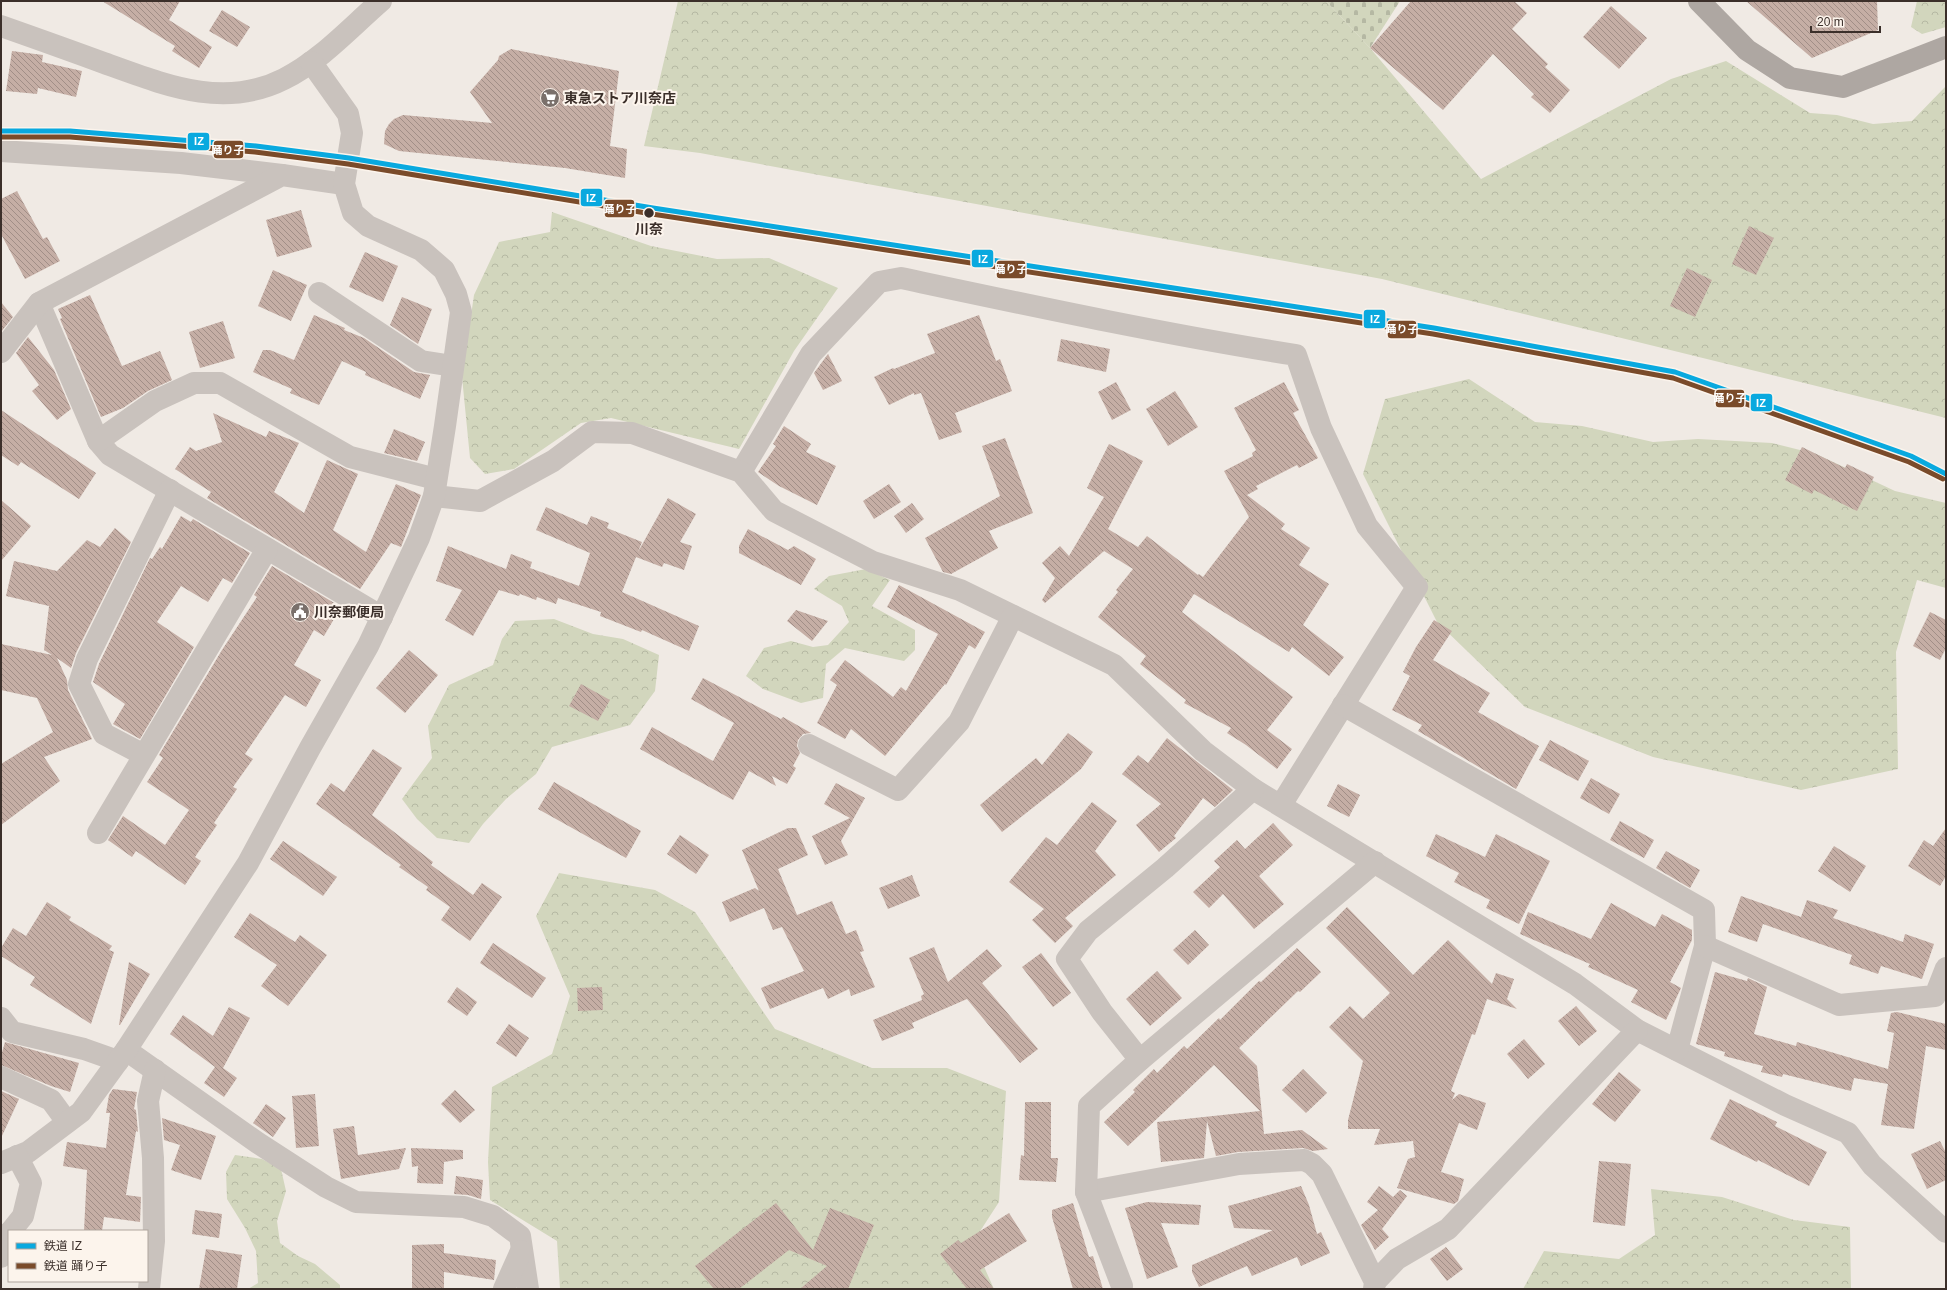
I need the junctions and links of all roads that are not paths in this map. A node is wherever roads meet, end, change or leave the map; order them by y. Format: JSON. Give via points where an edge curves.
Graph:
{"nodes":[{"id":1,"x":381,"y":1,"type":"edge"},
{"id":2,"x":1699,"y":1,"type":"edge"},
{"id":3,"x":1,"y":26,"type":"edge"},
{"id":4,"x":1946,"y":47,"type":"edge"},
{"id":5,"x":311,"y":62,"type":"junction"},
{"id":6,"x":1,"y":151,"type":"edge"},
{"id":7,"x":282,"y":176,"type":"junction"},
{"id":8,"x":344,"y":184,"type":"junction"},
{"id":9,"x":319,"y":293,"type":"dead end"},
{"id":10,"x":39,"y":304,"type":"junction"},
{"id":11,"x":1,"y":352,"type":"edge"},
{"id":12,"x":453,"y":366,"type":"junction"},
{"id":13,"x":98,"y":441,"type":"junction"},
{"id":14,"x":741,"y":472,"type":"junction"},
{"id":15,"x":435,"y":487,"type":"junction"},
{"id":16,"x":170,"y":490,"type":"junction"},
{"id":17,"x":267,"y":549,"type":"junction"},
{"id":18,"x":1013,"y":616,"type":"junction"},
{"id":19,"x":382,"y":617,"type":"junction"},
{"id":20,"x":1343,"y":705,"type":"junction"},
{"id":21,"x":809,"y":746,"type":"dead end"},
{"id":22,"x":144,"y":755,"type":"junction"},
{"id":23,"x":1253,"y":789,"type":"junction"},
{"id":24,"x":1281,"y":805,"type":"junction"},
{"id":25,"x":98,"y":833,"type":"dead end"},
{"id":26,"x":1375,"y":862,"type":"junction"},
{"id":27,"x":1705,"y":946,"type":"junction"},
{"id":28,"x":1946,"y":968,"type":"edge"},
{"id":29,"x":1,"y":1018,"type":"edge"},
{"id":30,"x":1638,"y":1030,"type":"junction"},
{"id":31,"x":1677,"y":1050,"type":"junction"},
{"id":32,"x":122,"y":1056,"type":"junction"},
{"id":33,"x":1140,"y":1060,"type":"junction"},
{"id":34,"x":155,"y":1070,"type":"junction"},
{"id":35,"x":1,"y":1077,"type":"edge"},
{"id":36,"x":67,"y":1122,"type":"junction"},
{"id":37,"x":7,"y":1157,"type":"edge"},
{"id":38,"x":1086,"y":1192,"type":"junction"},
{"id":39,"x":13,"y":1230,"type":"edge"},
{"id":40,"x":1946,"y":1232,"type":"edge"},
{"id":41,"x":521,"y":1251,"type":"junction"},
{"id":42,"x":1375,"y":1285,"type":"edge"},
{"id":43,"x":1122,"y":1286,"type":"dead end"},
{"id":44,"x":149,"y":1289,"type":"edge"},
{"id":45,"x":504,"y":1289,"type":"edge"},
{"id":46,"x":528,"y":1289,"type":"edge"}],
"edges":[{"from":1,"to":5,"type":"street"},
{"from":2,"to":4,"type":"main road","via":[[1747,50],[1790,78],[1843,87]]},
{"from":3,"to":5,"type":"street","via":[[173,88],[220,94],[254,92],[285,79]]},
{"from":5,"to":8,"type":"street","via":[[348,114],[352,133]]},
{"from":6,"to":7,"type":"street","via":[[180,163]]},
{"from":7,"to":8,"type":"street"},
{"from":7,"to":10,"type":"street"},
{"from":8,"to":12,"type":"street","via":[[353,213],[368,226],[421,250],[444,270],[456,294],[461,312]]},
{"from":9,"to":12,"type":"street","via":[[421,361]]},
{"from":10,"to":11,"type":"street"},
{"from":10,"to":13,"type":"street"},
{"from":12,"to":15,"type":"street"},
{"from":13,"to":15,"type":"street","via":[[155,401],[194,383],[220,383],[350,457]]},
{"from":13,"to":16,"type":"street","via":[[110,455]]},
{"from":14,"to":15,"type":"street","via":[[632,434],[592,432],[553,461],[480,501]]},
{"from":14,"to":18,"type":"street","via":[[774,511],[873,562],[960,590]]},
{"from":14,"to":20,"type":"street","via":[[811,354],[879,282],[902,278],[1122,325],[1296,355],[1321,428],[1366,526],[1417,587]]},
{"from":15,"to":19,"type":"street","via":[[419,538]]},
{"from":16,"to":17,"type":"street"},
{"from":16,"to":22,"type":"street","via":[[87,659],[80,684],[104,734]]},
{"from":17,"to":19,"type":"street"},
{"from":17,"to":22,"type":"street"},
{"from":18,"to":21,"type":"street","via":[[959,722],[898,790]]},
{"from":18,"to":23,"type":"street","via":[[1114,665],[1203,751]]},
{"from":19,"to":32,"type":"street","via":[[248,862]]},
{"from":20,"to":24,"type":"street"},
{"from":20,"to":27,"type":"street","via":[[1704,910]]},
{"from":22,"to":25,"type":"street"},
{"from":23,"to":24,"type":"street"},
{"from":23,"to":33,"type":"street","via":[[1165,868],[1088,931],[1067,959],[1102,1012]]},
{"from":24,"to":26,"type":"street"},
{"from":26,"to":30,"type":"street","via":[[1575,984]]},
{"from":26,"to":33,"type":"street"},
{"from":27,"to":28,"type":"street","via":[[1839,1005],[1935,996]]},
{"from":27,"to":31,"type":"street"},
{"from":29,"to":32,"type":"street","via":[[12,1032]]},
{"from":30,"to":31,"type":"street"},
{"from":30,"to":42,"type":"street","via":[[1448,1229],[1397,1259]]},
{"from":31,"to":40,"type":"street","via":[[1785,1105],[1848,1133],[1872,1165]]},
{"from":32,"to":34,"type":"street"},
{"from":32,"to":36,"type":"street","via":[[81,1112]]},
{"from":33,"to":38,"type":"street","via":[[1089,1106]]},
{"from":34,"to":41,"type":"street","via":[[258,1143],[326,1187],[356,1202],[464,1207],[493,1216],[520,1236]]},
{"from":34,"to":44,"type":"street","via":[[148,1100],[153,1158],[154,1242]]},
{"from":35,"to":36,"type":"street","via":[[51,1100]]},
{"from":36,"to":37,"type":"street","via":[[28,1152]]},
{"from":37,"to":39,"type":"street","via":[[31,1183],[24,1216]]},
{"from":38,"to":42,"type":"street","via":[[1239,1164],[1304,1160],[1322,1174]]},
{"from":38,"to":43,"type":"street"},
{"from":41,"to":45,"type":"street"},
{"from":41,"to":46,"type":"street"}]}
